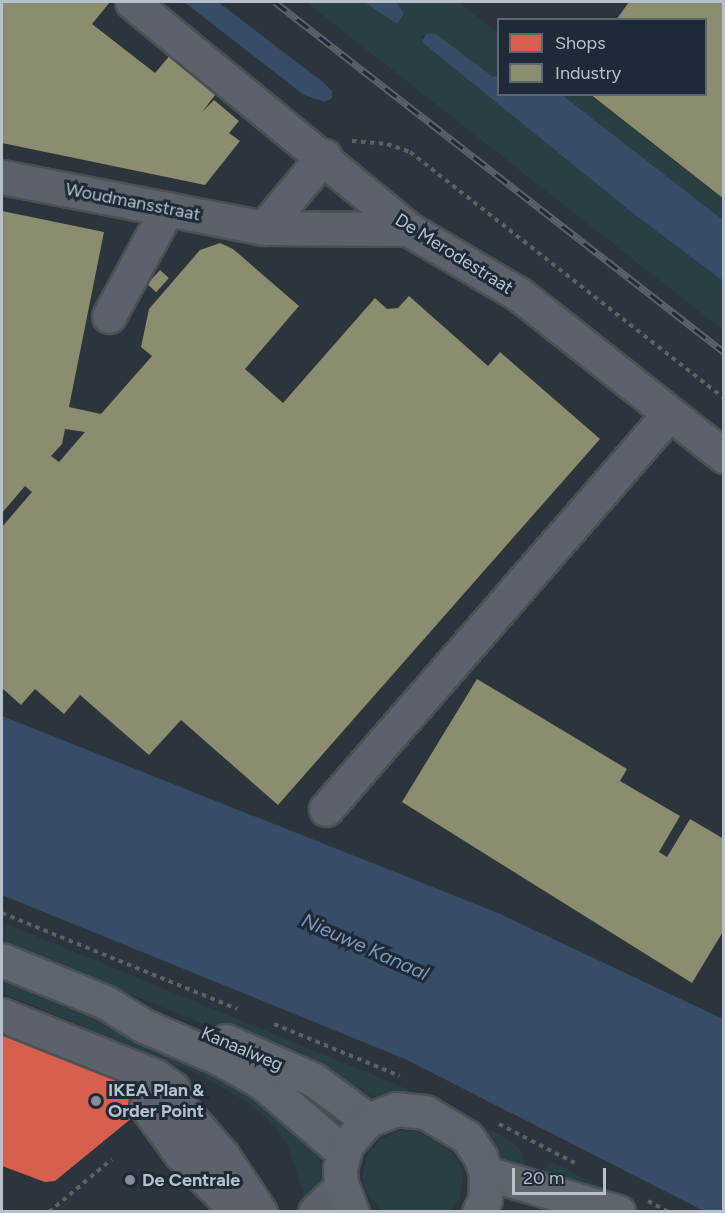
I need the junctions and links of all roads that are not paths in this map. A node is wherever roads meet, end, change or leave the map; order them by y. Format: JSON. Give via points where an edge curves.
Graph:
{"nodes":[{"id":1,"x":132,"y":2,"type":"edge"},
{"id":2,"x":324,"y":156,"type":"junction"},
{"id":3,"x":2,"y":177,"type":"edge"},
{"id":4,"x":167,"y":209,"type":"junction"},
{"id":5,"x":264,"y":228,"type":"junction"},
{"id":6,"x":408,"y":229,"type":"junction"},
{"id":7,"x":109,"y":316,"type":"dead end"},
{"id":8,"x":669,"y":414,"type":"junction"},
{"id":9,"x":723,"y":456,"type":"edge"},
{"id":10,"x":326,"y":808,"type":"dead end"},
{"id":11,"x":2,"y":960,"type":"edge"},
{"id":12,"x":105,"y":1002,"type":"junction"},
{"id":13,"x":2,"y":1015,"type":"edge"},
{"id":14,"x":154,"y":1107,"type":"junction"},
{"id":15,"x":368,"y":1120,"type":"junction"},
{"id":16,"x":344,"y":1153,"type":"junction"},
{"id":17,"x":486,"y":1173,"type":"junction"},
{"id":18,"x":347,"y":1199,"type":"edge"},
{"id":19,"x":238,"y":1212,"type":"edge"},
{"id":20,"x":260,"y":1212,"type":"edge"},
{"id":21,"x":315,"y":1212,"type":"edge"},
{"id":22,"x":479,"y":1212,"type":"edge"},
{"id":23,"x":618,"y":1212,"type":"edge"}],
"edges":[{"from":1,"to":2,"type":"street","name":"De Merodestraat"},
{"from":2,"to":5,"type":"street"},
{"from":2,"to":6,"type":"street","name":"De Merodestraat"},
{"from":3,"to":4,"type":"street","name":"Woudmansstraat"},
{"from":4,"to":5,"type":"street","name":"Woudmansstraat"},
{"from":4,"to":7,"type":"street"},
{"from":5,"to":6,"type":"street","name":"Woudmansstraat"},
{"from":6,"to":8,"type":"street","name":"De Merodestraat","via":[[520,295]]},
{"from":8,"to":9,"type":"street","name":"De Merodestraat"},
{"from":8,"to":10,"type":"street"},
{"from":11,"to":12,"type":"main road","name":"Kanaalweg"},
{"from":12,"to":15,"type":"main road","name":"Kanaalweg","via":[[151,1011],[276,1062],[334,1092]]},
{"from":12,"to":16,"type":"main road","name":"Kanaalweg","via":[[144,1026],[221,1059],[263,1083]]},
{"from":13,"to":14,"type":"street","via":[[155,1076],[172,1088]]},
{"from":14,"to":19,"type":"street","via":[[181,1154]]},
{"from":14,"to":20,"type":"street","via":[[222,1155]]},
{"from":15,"to":16,"type":"main road","via":[[353,1134]]},
{"from":15,"to":17,"type":"main road","via":[[396,1109],[425,1112],[442,1119],[467,1137]]},
{"from":16,"to":18,"type":"main road"},
{"from":17,"to":22,"type":"main road"},
{"from":17,"to":23,"type":"main road"},
{"from":18,"to":21,"type":"street"}]}
